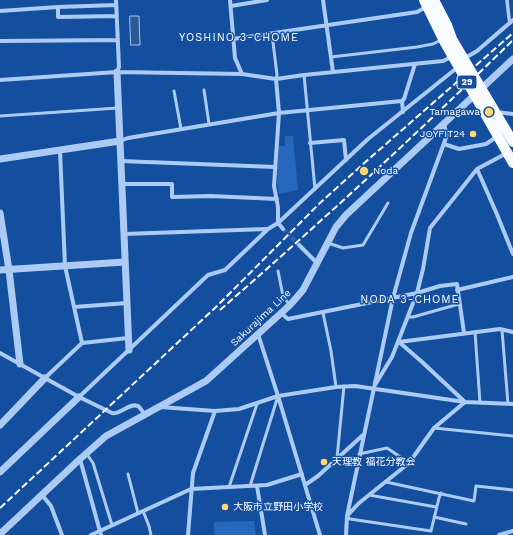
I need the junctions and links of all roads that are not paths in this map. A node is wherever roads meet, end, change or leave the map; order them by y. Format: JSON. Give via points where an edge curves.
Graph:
{"nodes":[{"id":1,"x":230,"y":0,"type":"edge"},
{"id":2,"x":267,"y":0,"type":"edge"},
{"id":3,"x":323,"y":0,"type":"edge"},
{"id":4,"x":506,"y":0,"type":"edge"},
{"id":5,"x":116,"y":2,"type":"edge"},
{"id":6,"x":429,"y":2,"type":"edge"},
{"id":7,"x":231,"y":6,"type":"junction"},
{"id":8,"x":58,"y":7,"type":"junction"},
{"id":9,"x":0,"y":11,"type":"edge"},
{"id":10,"x":116,"y":16,"type":"junction"},
{"id":11,"x":512,"y":23,"type":"edge"},
{"id":12,"x":326,"y":26,"type":"junction"},
{"id":13,"x":272,"y":34,"type":"junction"},
{"id":14,"x":443,"y":38,"type":"junction"},
{"id":15,"x":233,"y":39,"type":"junction"},
{"id":16,"x":118,"y":40,"type":"junction"},
{"id":17,"x":0,"y":41,"type":"edge"},
{"id":18,"x":452,"y":56,"type":"junction"},
{"id":19,"x":331,"y":57,"type":"junction"},
{"id":20,"x":513,"y":59,"type":"edge"},
{"id":21,"x":461,"y":63,"type":"junction"},
{"id":22,"x":414,"y":64,"type":"junction"},
{"id":23,"x":117,"y":72,"type":"junction"},
{"id":24,"x":333,"y":72,"type":"junction"},
{"id":25,"x":242,"y":74,"type":"junction"},
{"id":26,"x":304,"y":75,"type":"junction"},
{"id":27,"x":276,"y":79,"type":"junction"},
{"id":28,"x":0,"y":80,"type":"edge"},
{"id":29,"x":204,"y":90,"type":"dead end"},
{"id":30,"x":174,"y":91,"type":"dead end"},
{"id":31,"x":477,"y":92,"type":"junction"},
{"id":32,"x":402,"y":101,"type":"junction"},
{"id":33,"x":118,"y":108,"type":"junction"},
{"id":34,"x":307,"y":110,"type":"junction"},
{"id":35,"x":403,"y":112,"type":"junction"},
{"id":36,"x":496,"y":112,"type":"junction"},
{"id":37,"x":279,"y":113,"type":"junction"},
{"id":38,"x":513,"y":114,"type":"edge"},
{"id":39,"x":0,"y":116,"type":"edge"},
{"id":40,"x":210,"y":124,"type":"junction"},
{"id":41,"x":444,"y":124,"type":"junction"},
{"id":42,"x":181,"y":129,"type":"junction"},
{"id":43,"x":498,"y":136,"type":"junction"},
{"id":44,"x":120,"y":141,"type":"junction"},
{"id":45,"x":513,"y":142,"type":"edge"},
{"id":46,"x":310,"y":143,"type":"junction"},
{"id":47,"x":444,"y":144,"type":"junction"},
{"id":48,"x":60,"y":151,"type":"junction"},
{"id":49,"x":508,"y":153,"type":"junction"},
{"id":50,"x":0,"y":159,"type":"edge"},
{"id":51,"x":346,"y":160,"type":"junction"},
{"id":52,"x":121,"y":161,"type":"junction"},
{"id":53,"x":513,"y":163,"type":"edge"},
{"id":54,"x":275,"y":168,"type":"junction"},
{"id":55,"x":477,"y":169,"type":"junction"},
{"id":56,"x":122,"y":184,"type":"junction"},
{"id":57,"x":315,"y":189,"type":"junction"},
{"id":58,"x":277,"y":199,"type":"junction"},
{"id":59,"x":388,"y":203,"type":"dead end"},
{"id":60,"x":0,"y":212,"type":"edge"},
{"id":61,"x":278,"y":223,"type":"junction"},
{"id":62,"x":283,"y":229,"type":"tunnel mouth"},
{"id":63,"x":268,"y":230,"type":"junction"},
{"id":64,"x":124,"y":234,"type":"junction"},
{"id":65,"x":328,"y":243,"type":"junction"},
{"id":66,"x":299,"y":245,"type":"tunnel mouth"},
{"id":67,"x":513,"y":254,"type":"edge"},
{"id":68,"x":125,"y":262,"type":"junction"},
{"id":69,"x":317,"y":263,"type":"junction"},
{"id":70,"x":65,"y":266,"type":"junction"},
{"id":71,"x":0,"y":270,"type":"edge"},
{"id":72,"x":9,"y":270,"type":"junction"},
{"id":73,"x":278,"y":271,"type":"dead end"},
{"id":74,"x":513,"y":277,"type":"edge"},
{"id":75,"x":457,"y":290,"type":"junction"},
{"id":76,"x":417,"y":293,"type":"junction"},
{"id":77,"x":393,"y":298,"type":"junction"},
{"id":78,"x":127,"y":303,"type":"junction"},
{"id":79,"x":459,"y":304,"type":"junction"},
{"id":80,"x":290,"y":305,"type":"junction"},
{"id":81,"x":74,"y":308,"type":"junction"},
{"id":82,"x":281,"y":313,"type":"junction"},
{"id":83,"x":323,"y":313,"type":"junction"},
{"id":84,"x":408,"y":317,"type":"junction"},
{"id":85,"x":502,"y":330,"type":"junction"},
{"id":86,"x":475,"y":332,"type":"junction"},
{"id":87,"x":513,"y":332,"type":"edge"},
{"id":88,"x":464,"y":333,"type":"junction"},
{"id":89,"x":258,"y":334,"type":"junction"},
{"id":90,"x":128,"y":338,"type":"junction"},
{"id":91,"x":399,"y":342,"type":"junction"},
{"id":92,"x":82,"y":343,"type":"junction"},
{"id":93,"x":129,"y":350,"type":"junction"},
{"id":94,"x":0,"y":353,"type":"edge"},
{"id":95,"x":20,"y":364,"type":"junction"},
{"id":96,"x":45,"y":378,"type":"junction"},
{"id":97,"x":344,"y":386,"type":"junction"},
{"id":98,"x":336,"y":387,"type":"junction"},
{"id":99,"x":373,"y":388,"type":"junction"},
{"id":100,"x":278,"y":396,"type":"junction"},
{"id":101,"x":79,"y":397,"type":"junction"},
{"id":102,"x":465,"y":402,"type":"junction"},
{"id":103,"x":480,"y":403,"type":"junction"},
{"id":104,"x":257,"y":404,"type":"junction"},
{"id":105,"x":511,"y":404,"type":"edge"},
{"id":106,"x":158,"y":407,"type":"junction"},
{"id":107,"x":215,"y":411,"type":"junction"},
{"id":108,"x":145,"y":414,"type":"junction"},
{"id":109,"x":0,"y":425,"type":"edge"},
{"id":110,"x":434,"y":428,"type":"junction"},
{"id":111,"x":363,"y":435,"type":"junction"},
{"id":112,"x":513,"y":436,"type":"edge"},
{"id":113,"x":86,"y":453,"type":"junction"},
{"id":114,"x":359,"y":454,"type":"junction"},
{"id":115,"x":80,"y":459,"type":"junction"},
{"id":116,"x":337,"y":459,"type":"junction"},
{"id":117,"x":409,"y":463,"type":"junction"},
{"id":118,"x":0,"y":472,"type":"edge"},
{"id":119,"x":128,"y":474,"type":"dead end"},
{"id":120,"x":302,"y":474,"type":"junction"},
{"id":121,"x":385,"y":482,"type":"junction"},
{"id":122,"x":305,"y":485,"type":"junction"},
{"id":123,"x":250,"y":486,"type":"junction"},
{"id":124,"x":257,"y":486,"type":"junction"},
{"id":125,"x":229,"y":487,"type":"junction"},
{"id":126,"x":191,"y":489,"type":"junction"},
{"id":127,"x":513,"y":490,"type":"edge"},
{"id":128,"x":441,"y":494,"type":"junction"},
{"id":129,"x":42,"y":495,"type":"junction"},
{"id":130,"x":369,"y":495,"type":"junction"},
{"id":131,"x":436,"y":508,"type":"junction"},
{"id":132,"x":140,"y":512,"type":"junction"},
{"id":133,"x":347,"y":516,"type":"junction"},
{"id":134,"x":434,"y":517,"type":"junction"},
{"id":135,"x":466,"y":524,"type":"dead end"},
{"id":136,"x":112,"y":526,"type":"junction"},
{"id":137,"x":513,"y":531,"type":"edge"},
{"id":138,"x":100,"y":533,"type":"edge"},
{"id":139,"x":0,"y":534,"type":"edge"},
{"id":140,"x":62,"y":535,"type":"edge"},
{"id":141,"x":91,"y":535,"type":"edge"},
{"id":142,"x":152,"y":535,"type":"edge"},
{"id":143,"x":188,"y":535,"type":"edge"},
{"id":144,"x":264,"y":535,"type":"edge"},
{"id":145,"x":320,"y":535,"type":"edge"},
{"id":146,"x":346,"y":535,"type":"edge"},
{"id":147,"x":500,"y":535,"type":"edge"}],
"edges":[{"from":1,"to":7,"type":"street"},
{"from":2,"to":7,"type":"street"},
{"from":3,"to":12,"type":"street"},
{"from":4,"to":11,"type":"street"},
{"from":5,"to":8,"type":"street"},
{"from":5,"to":10,"type":"street"},
{"from":6,"to":12,"type":"street","via":[[417,12]]},
{"from":6,"to":14,"type":"main road","number":"29"},
{"from":6,"to":21,"type":"main road"},
{"from":7,"to":15,"type":"street"},
{"from":8,"to":9,"type":"street"},
{"from":8,"to":10,"type":"street","via":[[58,17]]},
{"from":10,"to":16,"type":"street"},
{"from":11,"to":21,"type":"street"},
{"from":12,"to":13,"type":"street"},
{"from":12,"to":19,"type":"street"},
{"from":13,"to":15,"type":"street"},
{"from":13,"to":27,"type":"lane"},
{"from":14,"to":18,"type":"main road","number":"29"},
{"from":14,"to":19,"type":"lane","via":[[433,44],[417,47]]},
{"from":15,"to":25,"type":"street","via":[[235,58]]},
{"from":16,"to":17,"type":"street"},
{"from":16,"to":23,"type":"street"},
{"from":18,"to":21,"type":"main road","number":"29"},
{"from":18,"to":22,"type":"street","via":[[443,61]]},
{"from":19,"to":24,"type":"street"},
{"from":20,"to":31,"type":"street","name":"Sakurajima Line"},
{"from":21,"to":31,"type":"main road","number":"29"},
{"from":21,"to":35,"type":"street"},
{"from":22,"to":24,"type":"street"},
{"from":22,"to":32,"type":"street"},
{"from":23,"to":25,"type":"street"},
{"from":23,"to":28,"type":"street"},
{"from":23,"to":33,"type":"street"},
{"from":24,"to":26,"type":"street"},
{"from":25,"to":27,"type":"street"},
{"from":26,"to":27,"type":"street"},
{"from":26,"to":34,"type":"lane"},
{"from":27,"to":37,"type":"street"},
{"from":29,"to":40,"type":"lane"},
{"from":30,"to":42,"type":"lane"},
{"from":31,"to":36,"type":"main road"},
{"from":31,"to":41,"type":"street","name":"Sakurajima Line"},
{"from":31,"to":43,"type":"main road","number":"29"},
{"from":32,"to":34,"type":"street"},
{"from":32,"to":35,"type":"street"},
{"from":33,"to":39,"type":"lane"},
{"from":33,"to":44,"type":"street"},
{"from":34,"to":37,"type":"street"},
{"from":34,"to":46,"type":"lane"},
{"from":35,"to":51,"type":"street"},
{"from":36,"to":38,"type":"street"},
{"from":36,"to":45,"type":"main road"},
{"from":37,"to":40,"type":"street"},
{"from":37,"to":54,"type":"street"},
{"from":40,"to":42,"type":"street"},
{"from":41,"to":47,"type":"street","via":[[447,135]]},
{"from":41,"to":65,"type":"street","name":"Sakurajima Line","via":[[346,215]]},
{"from":42,"to":44,"type":"street"},
{"from":43,"to":47,"type":"street","via":[[486,144],[459,149]]},
{"from":43,"to":49,"type":"main road","number":"29"},
{"from":44,"to":48,"type":"street"},
{"from":44,"to":52,"type":"street"},
{"from":46,"to":51,"type":"street","via":[[344,140]]},
{"from":46,"to":57,"type":"lane"},
{"from":47,"to":77,"type":"street","via":[[411,233]]},
{"from":48,"to":50,"type":"street"},
{"from":48,"to":70,"type":"street"},
{"from":49,"to":53,"type":"main road","number":"29"},
{"from":49,"to":55,"type":"street"},
{"from":51,"to":57,"type":"street"},
{"from":52,"to":54,"type":"street"},
{"from":52,"to":56,"type":"street"},
{"from":54,"to":58,"type":"street","via":[[274,186]]},
{"from":55,"to":67,"type":"street"},
{"from":55,"to":76,"type":"street","via":[[430,228]]},
{"from":56,"to":58,"type":"street","via":[[172,184],[172,197]]},
{"from":56,"to":64,"type":"street"},
{"from":57,"to":61,"type":"street"},
{"from":58,"to":61,"type":"street"},
{"from":59,"to":65,"type":"lane","via":[[363,245],[343,248]]},
{"from":60,"to":72,"type":"street"},
{"from":61,"to":62,"type":"street"},
{"from":61,"to":63,"type":"street"},
{"from":63,"to":64,"type":"street"},
{"from":63,"to":93,"type":"street","via":[[225,270],[208,275]]},
{"from":64,"to":68,"type":"street"},
{"from":65,"to":69,"type":"street","name":"Sakurajima Line"},
{"from":66,"to":69,"type":"street"},
{"from":68,"to":70,"type":"street"},
{"from":68,"to":78,"type":"street"},
{"from":69,"to":80,"type":"street","name":"Sakurajima Line","via":[[303,290]]},
{"from":70,"to":72,"type":"street"},
{"from":70,"to":81,"type":"street"},
{"from":71,"to":72,"type":"street"},
{"from":72,"to":95,"type":"street"},
{"from":73,"to":80,"type":"lane","via":[[283,296]]},
{"from":74,"to":75,"type":"street"},
{"from":75,"to":76,"type":"street","via":[[456,284]]},
{"from":75,"to":79,"type":"street"},
{"from":76,"to":77,"type":"street"},
{"from":76,"to":84,"type":"street"},
{"from":77,"to":83,"type":"street"},
{"from":77,"to":99,"type":"street"},
{"from":78,"to":81,"type":"street"},
{"from":78,"to":90,"type":"street"},
{"from":79,"to":84,"type":"lane"},
{"from":79,"to":88,"type":"street"},
{"from":80,"to":82,"type":"street","name":"Sakurajima Line"},
{"from":81,"to":92,"type":"street"},
{"from":82,"to":83,"type":"street","via":[[288,318]]},
{"from":82,"to":89,"type":"street","name":"Sakurajima Line"},
{"from":83,"to":98,"type":"lane"},
{"from":84,"to":91,"type":"street"},
{"from":85,"to":86,"type":"street"},
{"from":85,"to":87,"type":"street"},
{"from":85,"to":105,"type":"lane"},
{"from":86,"to":88,"type":"street"},
{"from":86,"to":103,"type":"lane"},
{"from":88,"to":91,"type":"street"},
{"from":89,"to":100,"type":"street"},
{"from":89,"to":106,"type":"street","name":"Sakurajima Line","via":[[206,381]]},
{"from":90,"to":92,"type":"street"},
{"from":90,"to":93,"type":"street"},
{"from":91,"to":99,"type":"street"},
{"from":91,"to":102,"type":"street"},
{"from":92,"to":96,"type":"street"},
{"from":93,"to":101,"type":"street"},
{"from":94,"to":95,"type":"street"},
{"from":95,"to":96,"type":"street"},
{"from":96,"to":101,"type":"street"},
{"from":96,"to":109,"type":"street"},
{"from":97,"to":98,"type":"street"},
{"from":97,"to":99,"type":"street"},
{"from":97,"to":116,"type":"lane"},
{"from":98,"to":100,"type":"street"},
{"from":99,"to":102,"type":"street"},
{"from":99,"to":111,"type":"street"},
{"from":100,"to":104,"type":"street"},
{"from":100,"to":120,"type":"street"},
{"from":100,"to":123,"type":"lane"},
{"from":101,"to":108,"type":"street","via":[[115,414],[131,406],[139,407]]},
{"from":101,"to":118,"type":"street"},
{"from":102,"to":103,"type":"street"},
{"from":102,"to":110,"type":"street"},
{"from":103,"to":105,"type":"street"},
{"from":104,"to":107,"type":"street"},
{"from":104,"to":125,"type":"lane"},
{"from":106,"to":107,"type":"street"},
{"from":106,"to":108,"type":"street","name":"Sakurajima Line"},
{"from":107,"to":126,"type":"street","via":[[193,473]]},
{"from":108,"to":113,"type":"street","name":"Sakurajima Line","via":[[112,432]]},
{"from":110,"to":112,"type":"lane"},
{"from":110,"to":117,"type":"street"},
{"from":111,"to":114,"type":"street"},
{"from":111,"to":116,"type":"street"},
{"from":113,"to":115,"type":"street","name":"Sakurajima Line"},
{"from":113,"to":136,"type":"lane","via":[[93,463]]},
{"from":114,"to":117,"type":"lane","via":[[387,448]]},
{"from":114,"to":133,"type":"street"},
{"from":115,"to":129,"type":"street","name":"Sakurajima Line"},
{"from":115,"to":138,"type":"street"},
{"from":116,"to":122,"type":"street"},
{"from":117,"to":121,"type":"street"},
{"from":119,"to":132,"type":"lane"},
{"from":120,"to":122,"type":"street"},
{"from":120,"to":124,"type":"street"},
{"from":121,"to":128,"type":"lane"},
{"from":121,"to":130,"type":"street"},
{"from":122,"to":145,"type":"street"},
{"from":123,"to":124,"type":"street"},
{"from":123,"to":125,"type":"street"},
{"from":124,"to":144,"type":"street"},
{"from":125,"to":126,"type":"street"},
{"from":126,"to":132,"type":"street"},
{"from":126,"to":143,"type":"street"},
{"from":127,"to":128,"type":"lane","via":[[476,486],[474,501]]},
{"from":128,"to":131,"type":"lane"},
{"from":129,"to":139,"type":"street","name":"Sakurajima Line"},
{"from":129,"to":140,"type":"street","via":[[51,506]]},
{"from":130,"to":131,"type":"lane"},
{"from":130,"to":133,"type":"street"},
{"from":131,"to":134,"type":"lane"},
{"from":132,"to":136,"type":"street"},
{"from":132,"to":142,"type":"lane"},
{"from":133,"to":134,"type":"lane","via":[[350,519],[431,531]]},
{"from":133,"to":146,"type":"street"},
{"from":134,"to":135,"type":"lane"},
{"from":136,"to":138,"type":"street"},
{"from":137,"to":147,"type":"street"},
{"from":138,"to":141,"type":"street"}]}
